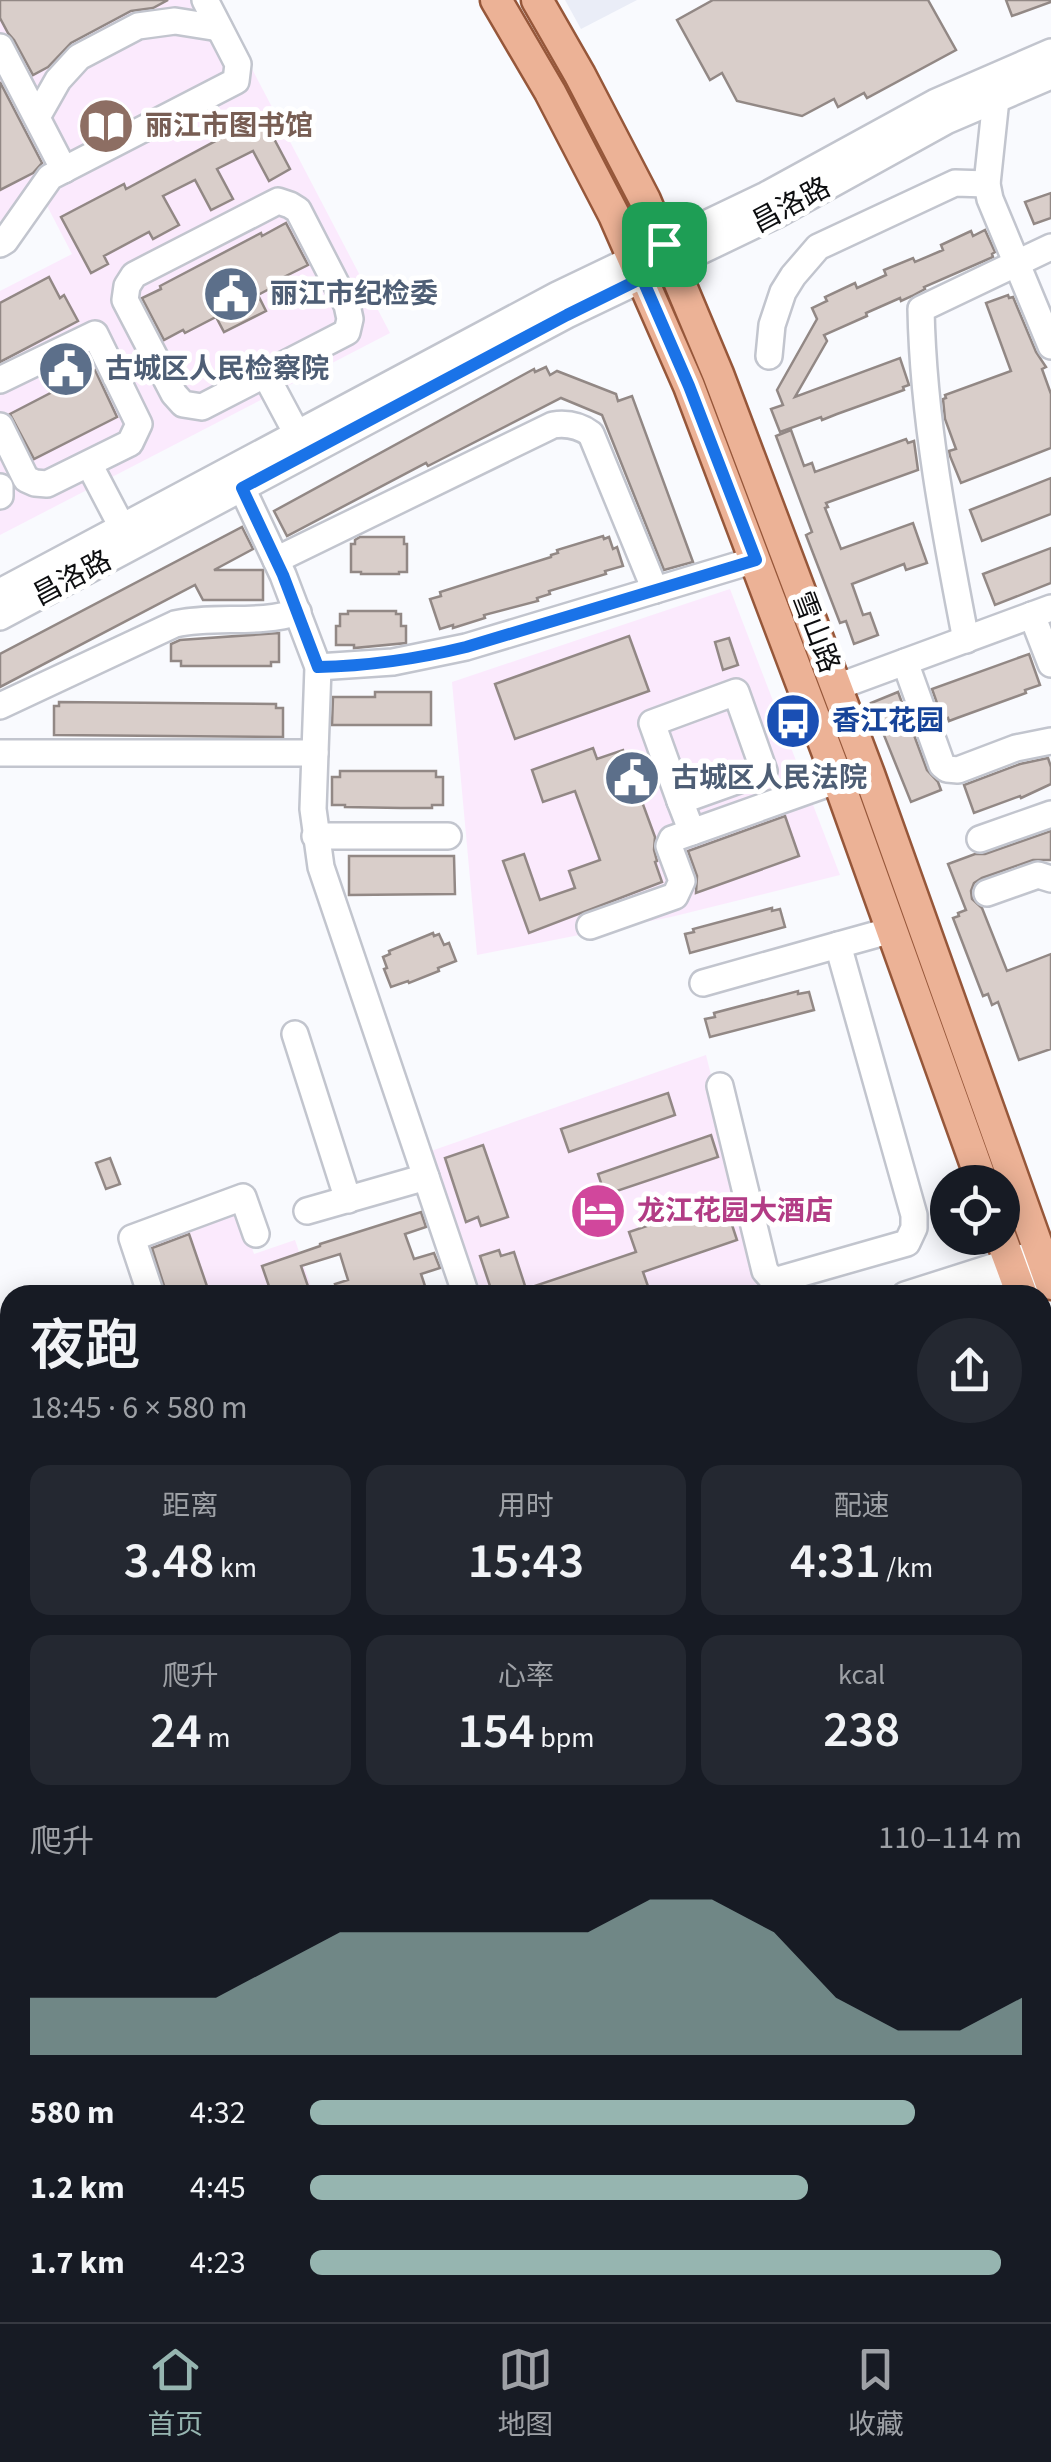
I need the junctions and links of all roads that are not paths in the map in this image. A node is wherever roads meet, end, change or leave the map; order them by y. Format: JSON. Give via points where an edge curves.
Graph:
{"nodes":[{"id":1,"x":205,"y":0,"type":"edge"},
{"id":2,"x":496,"y":0,"type":"edge"},
{"id":3,"x":537,"y":0,"type":"edge"},
{"id":4,"x":219,"y":28,"type":"junction"},
{"id":5,"x":0,"y":47,"type":"edge"},
{"id":6,"x":1051,"y":52,"type":"edge"},
{"id":7,"x":1051,"y":76,"type":"edge"},
{"id":8,"x":996,"y":99,"type":"junction"},
{"id":9,"x":36,"y":117,"type":"junction"},
{"id":10,"x":64,"y":170,"type":"junction"},
{"id":11,"x":987,"y":184,"type":"junction"},
{"id":12,"x":0,"y":244,"type":"edge"},
{"id":13,"x":1051,"y":247,"type":"edge"},
{"id":14,"x":668,"y":254,"type":"junction"},
{"id":15,"x":1017,"y":263,"type":"junction"},
{"id":16,"x":638,"y":269,"type":"junction"},
{"id":17,"x":1051,"y":346,"type":"edge"},
{"id":18,"x":769,"y":356,"type":"dead end"},
{"id":19,"x":270,"y":372,"type":"junction"},
{"id":20,"x":0,"y":380,"type":"edge"},
{"id":21,"x":0,"y":426,"type":"edge"},
{"id":22,"x":301,"y":432,"type":"junction"},
{"id":23,"x":88,"y":464,"type":"junction"},
{"id":24,"x":0,"y":487,"type":"edge"},
{"id":25,"x":242,"y":488,"type":"junction"},
{"id":26,"x":0,"y":496,"type":"edge"},
{"id":27,"x":122,"y":527,"type":"junction"},
{"id":28,"x":276,"y":560,"type":"junction"},
{"id":29,"x":756,"y":560,"type":"junction"},
{"id":30,"x":655,"y":590,"type":"junction"},
{"id":31,"x":0,"y":592,"type":"edge"},
{"id":32,"x":298,"y":612,"type":"junction"},
{"id":33,"x":1042,"y":612,"type":"edge"},
{"id":34,"x":0,"y":616,"type":"edge"},
{"id":35,"x":966,"y":640,"type":"junction"},
{"id":36,"x":905,"y":662,"type":"junction"},
{"id":37,"x":1051,"y":664,"type":"edge"},
{"id":38,"x":318,"y":667,"type":"junction"},
{"id":39,"x":836,"y":687,"type":"junction"},
{"id":40,"x":0,"y":706,"type":"edge"},
{"id":41,"x":1051,"y":741,"type":"edge"},
{"id":42,"x":316,"y":753,"type":"junction"},
{"id":43,"x":0,"y":754,"type":"edge"},
{"id":44,"x":838,"y":780,"type":"junction"},
{"id":45,"x":680,"y":800,"type":"junction"},
{"id":46,"x":1051,"y":814,"type":"edge"},
{"id":47,"x":692,"y":832,"type":"junction"},
{"id":48,"x":316,"y":836,"type":"junction"},
{"id":49,"x":448,"y":836,"type":"dead end"},
{"id":50,"x":980,"y":838,"type":"dead end"},
{"id":51,"x":1051,"y":878,"type":"edge"},
{"id":52,"x":987,"y":893,"type":"dead end"},
{"id":53,"x":590,"y":926,"type":"dead end"},
{"id":54,"x":892,"y":930,"type":"junction"},
{"id":55,"x":838,"y":945,"type":"junction"},
{"id":56,"x":703,"y":983,"type":"dead end"},
{"id":57,"x":296,"y":1034,"type":"dead end"},
{"id":58,"x":720,"y":1086,"type":"dead end"},
{"id":59,"x":976,"y":1165,"type":"edge"},
{"id":60,"x":426,"y":1178,"type":"junction"},
{"id":61,"x":348,"y":1200,"type":"junction"},
{"id":62,"x":306,"y":1212,"type":"dead end"},
{"id":63,"x":256,"y":1234,"type":"dead end"},
{"id":64,"x":1048,"y":1267,"type":"edge"},
{"id":65,"x":1013,"y":1270,"type":"edge"},
{"id":66,"x":148,"y":1285,"type":"edge"},
{"id":67,"x":463,"y":1285,"type":"edge"},
{"id":68,"x":773,"y":1285,"type":"edge"},
{"id":69,"x":784,"y":1285,"type":"edge"},
{"id":70,"x":948,"y":1285,"type":"edge"}],
"edges":[{"from":1,"to":4,"type":"street"},
{"from":2,"to":16,"type":"main road","name":"雪山路"},
{"from":3,"to":14,"type":"main road","name":"雪山路","via":[[614,138]]},
{"from":4,"to":9,"type":"street","via":[[175,21],[138,26],[79,57]]},
{"from":4,"to":10,"type":"street","via":[[238,64],[236,81]]},
{"from":5,"to":9,"type":"street"},
{"from":6,"to":14,"type":"street","name":"昌洛路","via":[[936,102]]},
{"from":7,"to":8,"type":"street","name":"昌洛路"},
{"from":8,"to":11,"type":"street"},
{"from":8,"to":14,"type":"street","name":"昌洛路","via":[[776,215]]},
{"from":9,"to":10,"type":"street"},
{"from":10,"to":12,"type":"street","via":[[50,177]]},
{"from":11,"to":15,"type":"street"},
{"from":11,"to":18,"type":"street","via":[[955,183],[818,247],[783,292]]},
{"from":13,"to":15,"type":"street"},
{"from":14,"to":16,"type":"street","name":"昌洛路"},
{"from":14,"to":39,"type":"main road","name":"雪山路"},
{"from":15,"to":17,"type":"street"},
{"from":15,"to":35,"type":"street","via":[[921,310],[935,456]]},
{"from":16,"to":22,"type":"street","name":"昌洛路","via":[[557,295]]},
{"from":16,"to":25,"type":"street","name":"昌洛路","via":[[567,315]]},
{"from":16,"to":29,"type":"main road","name":"雪山路"},
{"from":19,"to":19,"type":"street","via":[[347,332],[350,319],[298,210],[278,201],[134,276],[125,292],[183,404],[202,406]]},
{"from":19,"to":22,"type":"street"},
{"from":20,"to":23,"type":"street","via":[[95,334],[139,424],[130,444]]},
{"from":21,"to":23,"type":"street","via":[[30,481],[47,484]]},
{"from":22,"to":27,"type":"street","name":"昌洛路"},
{"from":23,"to":27,"type":"street"},
{"from":24,"to":26,"type":"street"},
{"from":25,"to":28,"type":"street"},
{"from":25,"to":34,"type":"street","name":"昌洛路"},
{"from":27,"to":31,"type":"street","name":"昌洛路"},
{"from":28,"to":30,"type":"street","via":[[562,424],[591,434]]},
{"from":28,"to":32,"type":"street"},
{"from":29,"to":30,"type":"street"},
{"from":29,"to":44,"type":"main road","name":"雪山路"},
{"from":30,"to":38,"type":"street","via":[[430,656]]},
{"from":32,"to":38,"type":"street"},
{"from":32,"to":40,"type":"street","via":[[278,619],[174,624]]},
{"from":33,"to":35,"type":"street"},
{"from":33,"to":37,"type":"street"},
{"from":35,"to":36,"type":"street"},
{"from":36,"to":39,"type":"street"},
{"from":36,"to":41,"type":"street","via":[[948,769]]},
{"from":38,"to":42,"type":"street"},
{"from":39,"to":64,"type":"main road","name":"雪山路"},
{"from":42,"to":43,"type":"street"},
{"from":42,"to":48,"type":"street"},
{"from":44,"to":47,"type":"street"},
{"from":44,"to":54,"type":"main road","name":"雪山路"},
{"from":45,"to":45,"type":"street","via":[[652,723],[736,692],[764,770]]},
{"from":45,"to":47,"type":"street"},
{"from":46,"to":50,"type":"street"},
{"from":47,"to":53,"type":"street","via":[[669,846],[682,882],[675,896]]},
{"from":48,"to":49,"type":"street"},
{"from":48,"to":60,"type":"street"},
{"from":51,"to":52,"type":"street","via":[[1038,875]]},
{"from":54,"to":55,"type":"street"},
{"from":54,"to":59,"type":"main road","name":"雪山路"},
{"from":55,"to":56,"type":"street"},
{"from":55,"to":69,"type":"street","via":[[914,1228],[907,1242]]},
{"from":57,"to":61,"type":"street"},
{"from":58,"to":68,"type":"street"},
{"from":60,"to":61,"type":"street"},
{"from":60,"to":67,"type":"street"},
{"from":61,"to":62,"type":"street"},
{"from":63,"to":66,"type":"street","via":[[243,1197],[132,1238]]},
{"from":64,"to":65,"type":"street"},
{"from":65,"to":70,"type":"street"}]}
